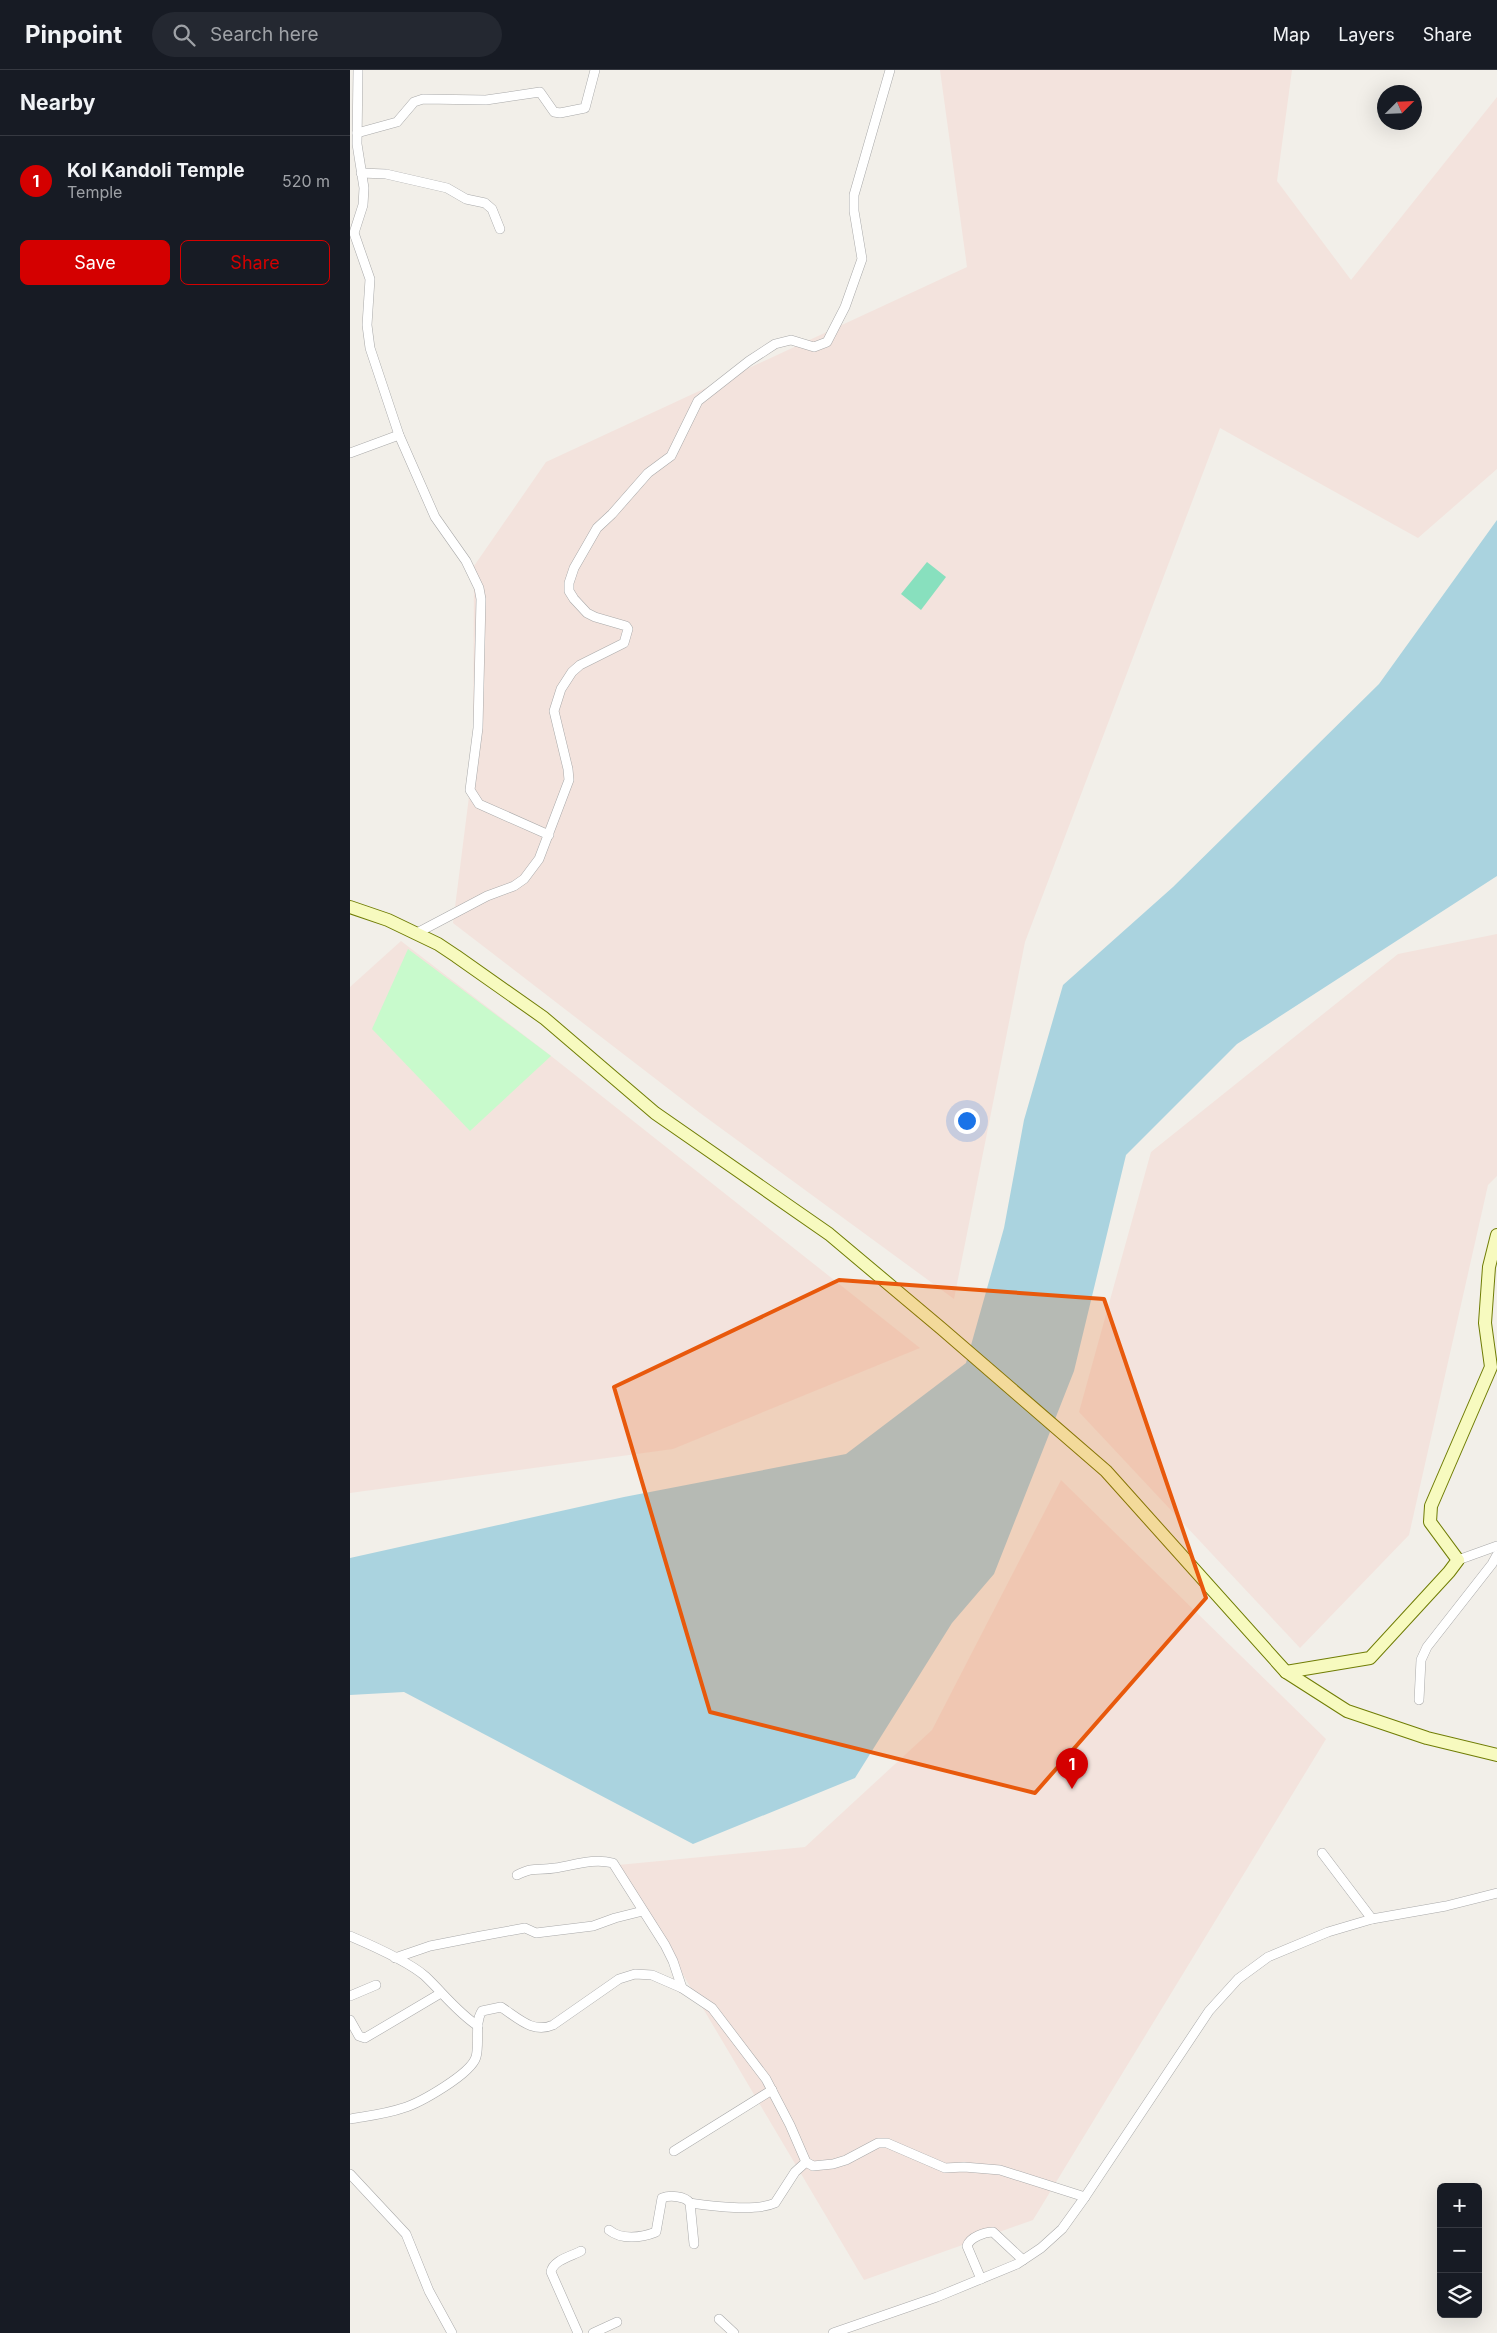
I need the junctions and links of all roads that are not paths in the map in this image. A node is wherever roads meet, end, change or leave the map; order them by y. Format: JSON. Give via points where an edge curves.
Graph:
{"nodes":[{"id":1,"x":358,"y":70,"type":"edge"},
{"id":2,"x":595,"y":70,"type":"edge"},
{"id":3,"x":890,"y":70,"type":"edge"},
{"id":4,"x":357,"y":133,"type":"junction"},
{"id":5,"x":361,"y":173,"type":"junction"},
{"id":6,"x":500,"y":229,"type":"dead end"},
{"id":7,"x":399,"y":435,"type":"junction"},
{"id":8,"x":350,"y":453,"type":"edge"},
{"id":9,"x":549,"y":835,"type":"junction"},
{"id":10,"x":350,"y":907,"type":"edge"},
{"id":11,"x":415,"y":934,"type":"junction"},
{"id":12,"x":1497,"y":1235,"type":"edge"},
{"id":13,"x":1497,"y":1546,"type":"edge"},
{"id":14,"x":1497,"y":1555,"type":"edge"},
{"id":15,"x":1458,"y":1560,"type":"junction"},
{"id":16,"x":1286,"y":1672,"type":"junction"},
{"id":17,"x":1419,"y":1700,"type":"dead end"},
{"id":18,"x":1497,"y":1754,"type":"edge"},
{"id":19,"x":1322,"y":1853,"type":"dead end"},
{"id":20,"x":516,"y":1875,"type":"dead end"},
{"id":21,"x":1497,"y":1893,"type":"edge"},
{"id":22,"x":643,"y":1911,"type":"junction"},
{"id":23,"x":1372,"y":1919,"type":"junction"},
{"id":24,"x":350,"y":1936,"type":"edge"},
{"id":25,"x":395,"y":1958,"type":"junction"},
{"id":26,"x":376,"y":1985,"type":"dead end"},
{"id":27,"x":682,"y":1988,"type":"junction"},
{"id":28,"x":441,"y":1993,"type":"junction"},
{"id":29,"x":350,"y":1996,"type":"edge"},
{"id":30,"x":350,"y":2020,"type":"edge"},
{"id":31,"x":478,"y":2026,"type":"junction"},
{"id":32,"x":772,"y":2090,"type":"junction"},
{"id":33,"x":350,"y":2118,"type":"edge"},
{"id":34,"x":674,"y":2151,"type":"dead end"},
{"id":35,"x":806,"y":2162,"type":"junction"},
{"id":36,"x":350,"y":2174,"type":"edge"},
{"id":37,"x":1085,"y":2197,"type":"junction"},
{"id":38,"x":690,"y":2203,"type":"junction"},
{"id":39,"x":609,"y":2230,"type":"dead end"},
{"id":40,"x":694,"y":2244,"type":"dead end"},
{"id":41,"x":581,"y":2251,"type":"dead end"},
{"id":42,"x":1023,"y":2260,"type":"junction"},
{"id":43,"x":981,"y":2279,"type":"junction"},
{"id":44,"x":719,"y":2319,"type":"dead end"},
{"id":45,"x":617,"y":2322,"type":"dead end"},
{"id":46,"x":452,"y":2333,"type":"edge"},
{"id":47,"x":578,"y":2333,"type":"edge"},
{"id":48,"x":592,"y":2333,"type":"edge"},
{"id":49,"x":734,"y":2333,"type":"edge"},
{"id":50,"x":833,"y":2333,"type":"edge"}],
"edges":[{"from":1,"to":4,"type":"street"},
{"from":2,"to":4,"type":"street","via":[[585,108],[577,111],[554,112],[540,92],[486,100],[423,98],[414,102],[396,122]]},
{"from":3,"to":9,"type":"street","via":[[854,195],[862,259],[845,308],[827,342],[814,347],[791,340],[775,344],[698,401],[671,456],[648,473],[597,528],[574,568],[569,583],[578,604],[595,617],[628,629],[624,643],[580,665],[561,689],[554,711],[569,780]]},
{"from":4,"to":5,"type":"street"},
{"from":5,"to":6,"type":"street","via":[[386,174],[447,188],[466,199],[485,203],[492,209]]},
{"from":5,"to":7,"type":"street","via":[[363,205],[354,233],[370,279],[367,326],[370,348]]},
{"from":7,"to":8,"type":"street"},
{"from":7,"to":9,"type":"street","via":[[435,517],[466,561],[479,588],[482,610],[478,728],[470,790],[487,808]]},
{"from":9,"to":11,"type":"street","via":[[539,859],[519,882]]},
{"from":10,"to":11,"type":"main road"},
{"from":11,"to":16,"type":"main road","via":[[456,956],[543,1018],[656,1113],[829,1234],[942,1329],[1106,1471]]},
{"from":12,"to":15,"type":"main road","via":[[1489,1267],[1484,1323],[1491,1367],[1430,1512],[1430,1522]]},
{"from":13,"to":15,"type":"street"},
{"from":14,"to":17,"type":"street","via":[[1427,1648],[1421,1660]]},
{"from":15,"to":16,"type":"main road","via":[[1370,1658]]},
{"from":16,"to":18,"type":"main road","via":[[1347,1711],[1427,1738]]},
{"from":19,"to":23,"type":"street"},
{"from":20,"to":22,"type":"street","via":[[530,1869],[605,1861],[613,1864]]},
{"from":21,"to":23,"type":"street"},
{"from":22,"to":25,"type":"street","via":[[593,1926],[536,1933],[524,1928],[481,1936],[430,1946]]},
{"from":22,"to":27,"type":"street","via":[[673,1961]]},
{"from":23,"to":37,"type":"street","via":[[1328,1932],[1268,1958],[1238,1979],[1209,2011]]},
{"from":24,"to":25,"type":"street"},
{"from":25,"to":28,"type":"street","via":[[424,1975]]},
{"from":26,"to":29,"type":"street"},
{"from":27,"to":31,"type":"street","via":[[652,1976],[635,1974],[619,1978],[544,2029],[535,2029],[501,2007],[482,2012]]},
{"from":27,"to":32,"type":"street","via":[[712,2008]]},
{"from":28,"to":30,"type":"street","via":[[365,2038],[359,2036]]},
{"from":28,"to":31,"type":"street"},
{"from":31,"to":33,"type":"street","via":[[476,2057],[469,2069],[451,2083],[404,2108]]},
{"from":32,"to":34,"type":"street"},
{"from":32,"to":35,"type":"street"},
{"from":35,"to":37,"type":"street","via":[[813,2166],[833,2164],[878,2144],[888,2143],[945,2168],[1000,2170]]},
{"from":35,"to":38,"type":"street","via":[[788,2181],[780,2197],[770,2205],[747,2207]]},
{"from":36,"to":46,"type":"street","via":[[406,2234],[429,2291]]},
{"from":37,"to":42,"type":"street","via":[[1062,2229]]},
{"from":38,"to":39,"type":"street","via":[[687,2199],[662,2198],[654,2233],[624,2237]]},
{"from":38,"to":40,"type":"street"},
{"from":41,"to":47,"type":"street","via":[[557,2263],[551,2272]]},
{"from":42,"to":43,"type":"street"},
{"from":42,"to":43,"type":"street","via":[[993,2232],[970,2240],[967,2246]]},
{"from":43,"to":50,"type":"street"},
{"from":44,"to":49,"type":"street"},
{"from":45,"to":48,"type":"street"}]}
